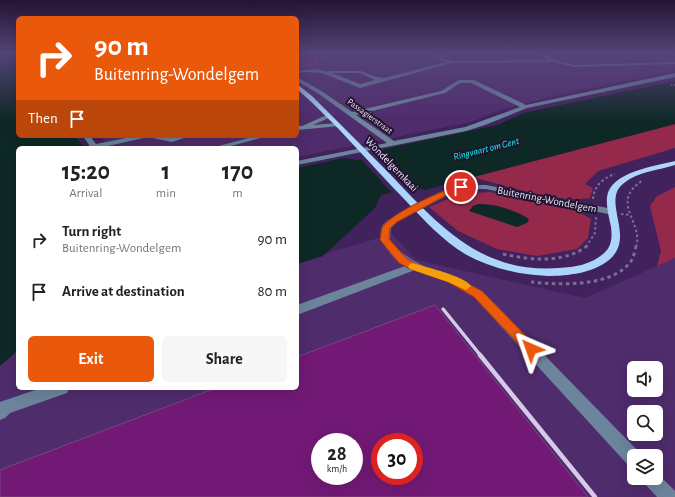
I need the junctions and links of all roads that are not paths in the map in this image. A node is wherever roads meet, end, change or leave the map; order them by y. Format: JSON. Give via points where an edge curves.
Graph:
{"nodes":[{"id":1,"x":335,"y":76,"type":"edge"},
{"id":2,"x":370,"y":76,"type":"edge"},
{"id":3,"x":393,"y":76,"type":"edge"},
{"id":4,"x":669,"y":76,"type":"edge"},
{"id":5,"x":382,"y":79,"type":"junction"},
{"id":6,"x":299,"y":80,"type":"edge"},
{"id":7,"x":299,"y":88,"type":"edge"},
{"id":8,"x":526,"y":107,"type":"junction"},
{"id":9,"x":352,"y":114,"type":"junction"},
{"id":10,"x":329,"y":116,"type":"junction"},
{"id":11,"x":338,"y":125,"type":"junction"},
{"id":12,"x":300,"y":128,"type":"edge"},
{"id":13,"x":137,"y":138,"type":"edge"},
{"id":14,"x":162,"y":138,"type":"edge"},
{"id":15,"x":180,"y":138,"type":"edge"},
{"id":16,"x":257,"y":138,"type":"edge"},
{"id":17,"x":392,"y":143,"type":"junction"},
{"id":18,"x":103,"y":146,"type":"edge"},
{"id":19,"x":223,"y":146,"type":"edge"},
{"id":20,"x":299,"y":163,"type":"edge"},
{"id":21,"x":675,"y":163,"type":"edge"},
{"id":22,"x":612,"y":212,"type":"junction"},
{"id":23,"x":413,"y":267,"type":"junction"},
{"id":24,"x":299,"y":309,"type":"edge"},
{"id":25,"x":56,"y":390,"type":"edge"},
{"id":26,"x":0,"y":413,"type":"edge"},
{"id":27,"x":627,"y":452,"type":"edge"},
{"id":28,"x":658,"y":485,"type":"edge"},
{"id":29,"x":669,"y":497,"type":"edge"}],
"edges":[{"from":1,"to":5,"type":"street","via":[[360,86]]},
{"from":2,"to":5,"type":"street"},
{"from":3,"to":5,"type":"street"},
{"from":4,"to":8,"type":"street"},
{"from":6,"to":9,"type":"street","name":"Passagierstraat"},
{"from":7,"to":10,"type":"main road","name":"Wondelgemkaai"},
{"from":8,"to":9,"type":"street","via":[[472,81],[459,82],[443,92]]},
{"from":8,"to":17,"type":"street","via":[[483,124]]},
{"from":9,"to":17,"type":"street","name":"Passagierstraat"},
{"from":10,"to":11,"type":"main road","name":"Wondelgemkaai"},
{"from":10,"to":12,"type":"street"},
{"from":11,"to":12,"type":"street"},
{"from":11,"to":22,"type":"main road","name":"Wondelgemkaai","via":[[450,239],[481,257],[518,269],[562,272],[592,265],[611,252],[617,237]]},
{"from":13,"to":18,"type":"street"},
{"from":14,"to":15,"type":"street"},
{"from":16,"to":19,"type":"street"},
{"from":17,"to":20,"type":"street"},
{"from":21,"to":22,"type":"main road","name":"Wondelgemkaai","via":[[619,182],[613,188],[611,196]]},
{"from":22,"to":23,"type":"street","name":"Buitenring-Wondelgem","via":[[486,188],[461,187],[394,220],[386,227],[385,240],[388,246],[402,261]]},
{"from":23,"to":24,"type":"street"},
{"from":23,"to":27,"type":"street","name":"Buitenring-Wondelgem","via":[[451,279],[478,294]]},
{"from":25,"to":26,"type":"street","via":[[5,407]]},
{"from":28,"to":29,"type":"street"}]}
